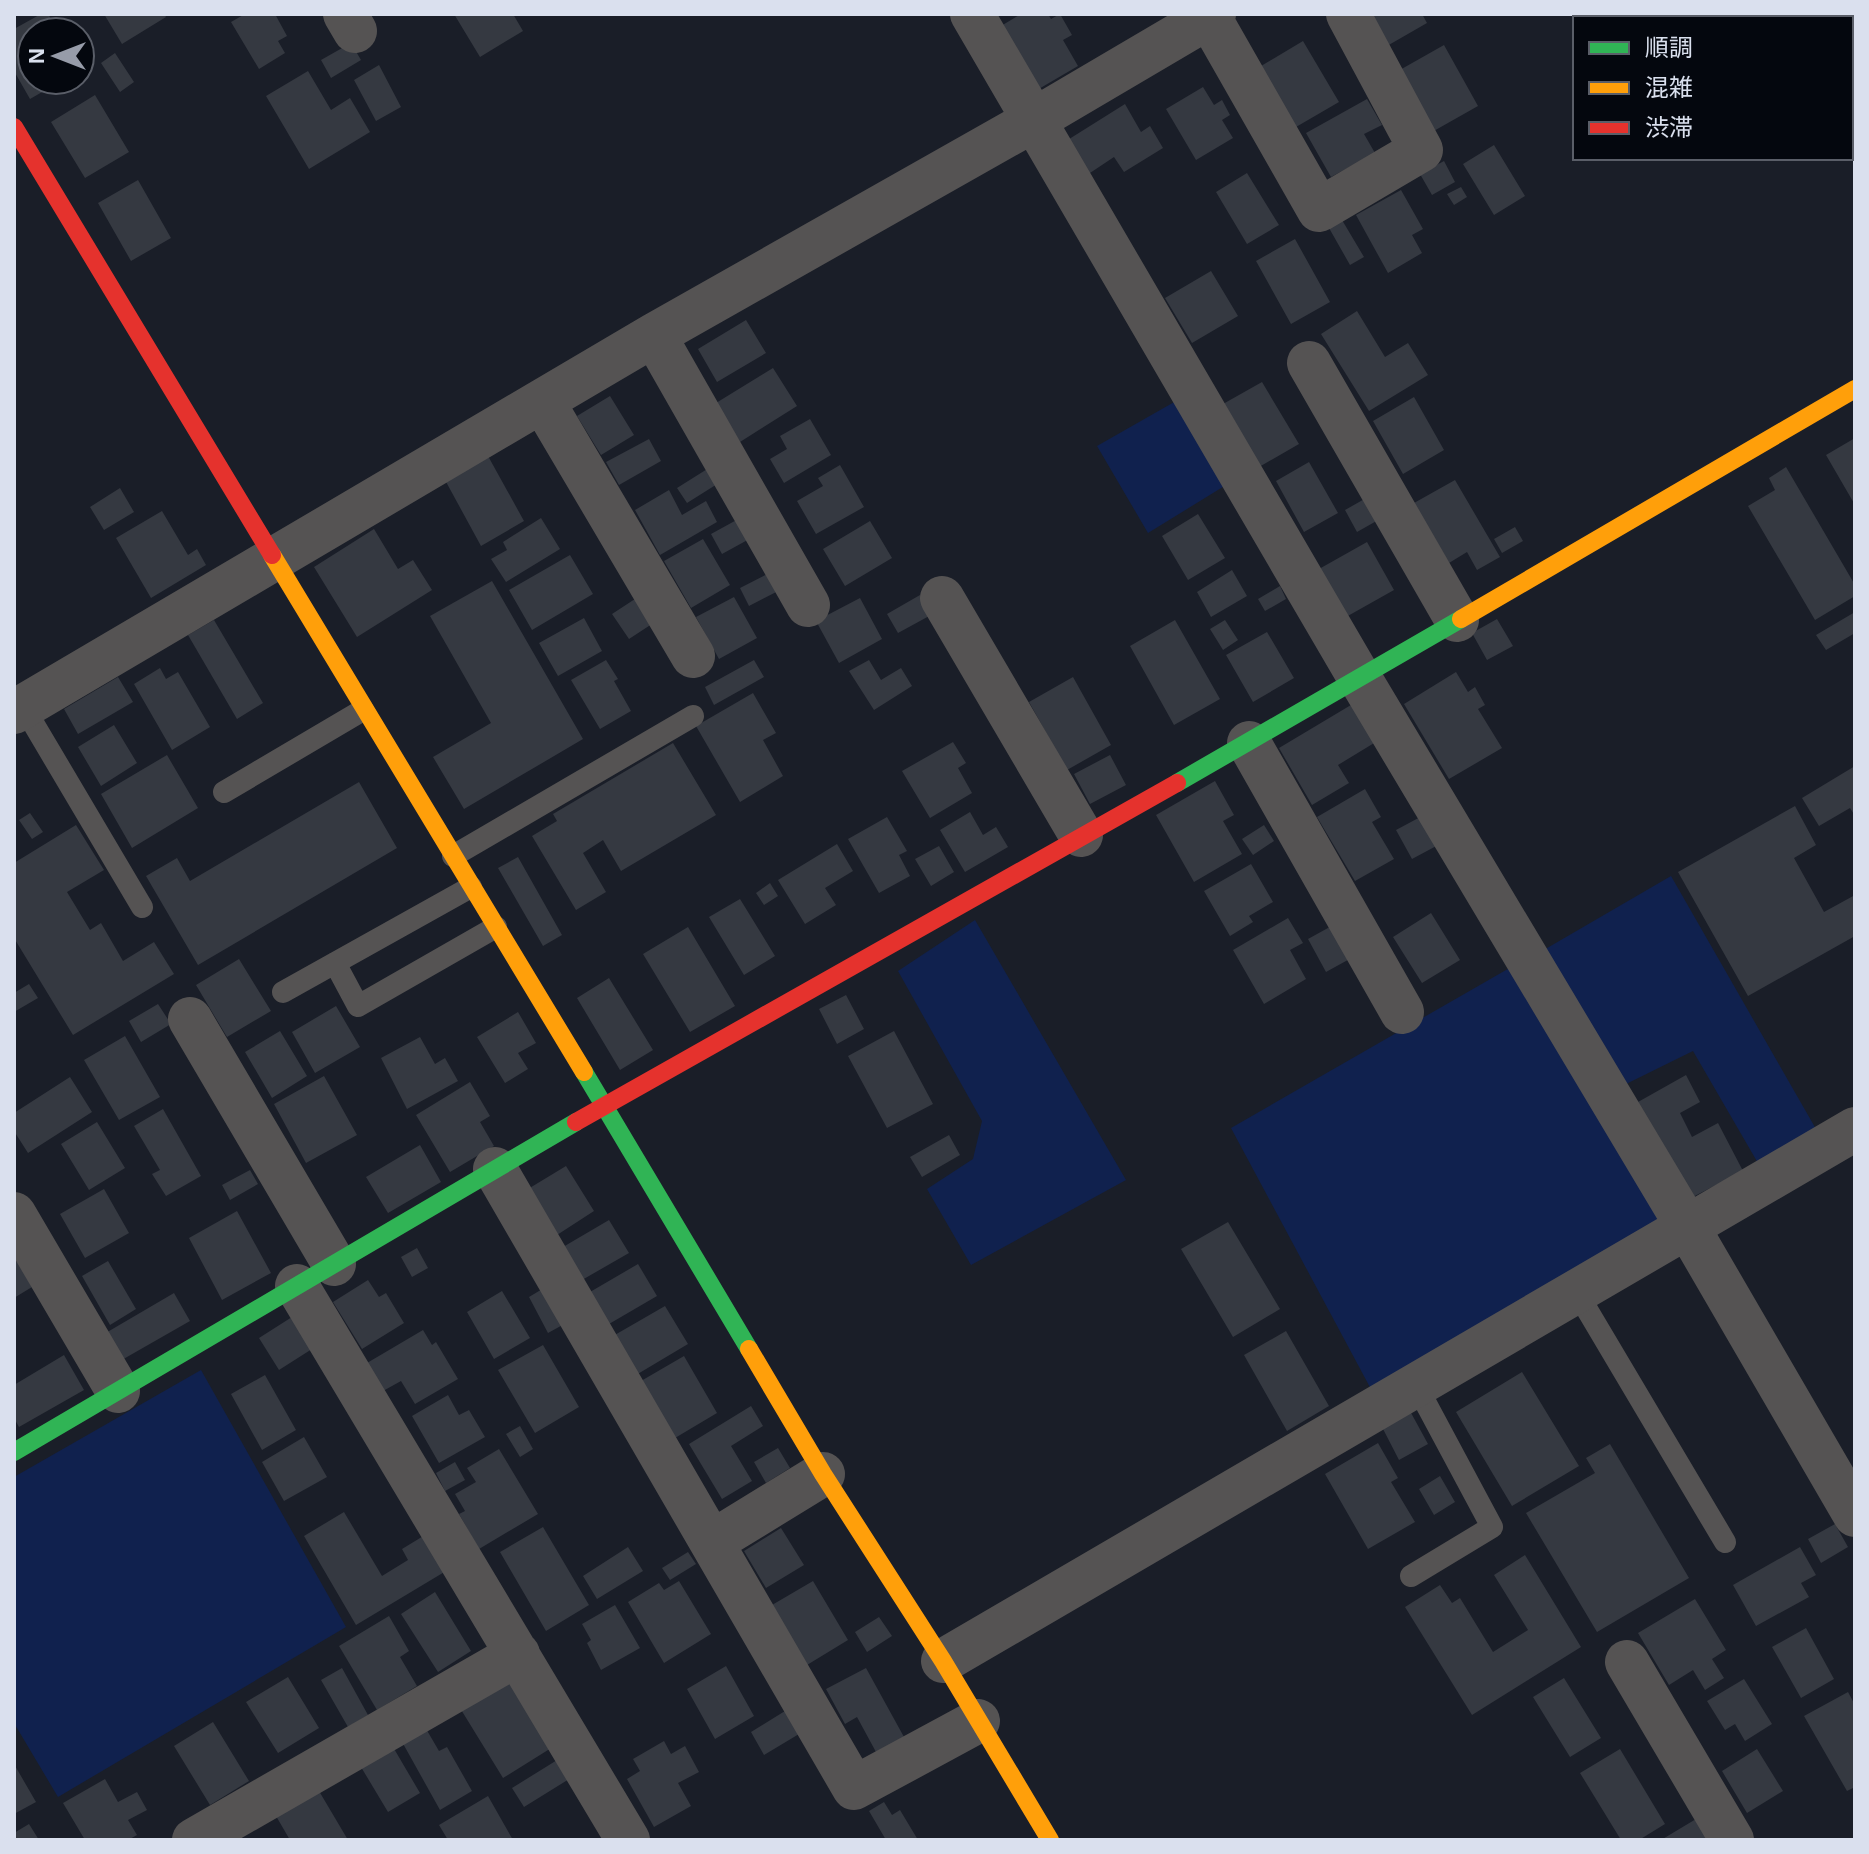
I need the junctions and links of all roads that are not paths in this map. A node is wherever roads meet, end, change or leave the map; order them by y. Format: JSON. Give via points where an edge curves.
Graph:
{"nodes":[{"id":1,"x":972,"y":14,"type":"edge"},
{"id":2,"x":1348,"y":14,"type":"edge"},
{"id":3,"x":1212,"y":15,"type":"edge"},
{"id":4,"x":1034,"y":120,"type":"junction"},
{"id":5,"x":14,"y":127,"type":"edge"},
{"id":6,"x":654,"y":335,"type":"junction"},
{"id":7,"x":1309,"y":363,"type":"dead end"},
{"id":8,"x":1855,"y":389,"type":"edge"},
{"id":9,"x":543,"y":402,"type":"junction"},
{"id":10,"x":272,"y":558,"type":"junction"},
{"id":11,"x":942,"y":598,"type":"dead end"},
{"id":12,"x":808,"y":605,"type":"dead end"},
{"id":13,"x":1457,"y":620,"type":"junction"},
{"id":14,"x":693,"y":656,"type":"dead end"},
{"id":15,"x":1359,"y":677,"type":"junction"},
{"id":16,"x":19,"y":709,"type":"edge"},
{"id":17,"x":363,"y":710,"type":"junction"},
{"id":18,"x":693,"y":716,"type":"dead end"},
{"id":19,"x":1249,"y":743,"type":"junction"},
{"id":20,"x":224,"y":792,"type":"dead end"},
{"id":21,"x":1081,"y":835,"type":"junction"},
{"id":22,"x":453,"y":856,"type":"junction"},
{"id":23,"x":471,"y":887,"type":"junction"},
{"id":24,"x":142,"y":907,"type":"dead end"},
{"id":25,"x":496,"y":927,"type":"junction"},
{"id":26,"x":335,"y":963,"type":"junction"},
{"id":27,"x":283,"y":992,"type":"dead end"},
{"id":28,"x":1402,"y":1012,"type":"dead end"},
{"id":29,"x":190,"y":1019,"type":"dead end"},
{"id":30,"x":604,"y":1105,"type":"junction"},
{"id":31,"x":1855,"y":1129,"type":"edge"},
{"id":32,"x":495,"y":1169,"type":"junction"},
{"id":33,"x":14,"y":1214,"type":"edge"},
{"id":34,"x":1687,"y":1226,"type":"junction"},
{"id":35,"x":334,"y":1264,"type":"junction"},
{"id":36,"x":297,"y":1286,"type":"junction"},
{"id":37,"x":1576,"y":1291,"type":"junction"},
{"id":38,"x":1416,"y":1385,"type":"junction"},
{"id":39,"x":118,"y":1391,"type":"junction"},
{"id":40,"x":14,"y":1452,"type":"edge"},
{"id":41,"x":823,"y":1474,"type":"junction"},
{"id":42,"x":1855,"y":1515,"type":"edge"},
{"id":43,"x":712,"y":1542,"type":"junction"},
{"id":44,"x":1725,"y":1542,"type":"dead end"},
{"id":45,"x":1411,"y":1576,"type":"dead end"},
{"id":46,"x":518,"y":1654,"type":"junction"},
{"id":47,"x":943,"y":1661,"type":"junction"},
{"id":48,"x":1627,"y":1662,"type":"dead end"},
{"id":49,"x":978,"y":1721,"type":"junction"},
{"id":50,"x":194,"y":1840,"type":"edge"},
{"id":51,"x":628,"y":1840,"type":"edge"},
{"id":52,"x":1050,"y":1840,"type":"edge"},
{"id":53,"x":1732,"y":1840,"type":"edge"}],
"edges":[{"from":1,"to":4,"type":"street"},
{"from":2,"to":3,"type":"street","via":[[1421,150],[1319,210]]},
{"from":3,"to":4,"type":"street"},
{"from":4,"to":6,"type":"street"},
{"from":4,"to":15,"type":"street"},
{"from":5,"to":10,"type":"street"},
{"from":6,"to":9,"type":"street"},
{"from":6,"to":12,"type":"street"},
{"from":7,"to":13,"type":"street"},
{"from":8,"to":13,"type":"street"},
{"from":9,"to":10,"type":"street"},
{"from":9,"to":14,"type":"street"},
{"from":10,"to":16,"type":"street"},
{"from":10,"to":17,"type":"street"},
{"from":11,"to":21,"type":"street"},
{"from":13,"to":15,"type":"street"},
{"from":15,"to":19,"type":"street"},
{"from":15,"to":34,"type":"street"},
{"from":16,"to":24,"type":"lane"},
{"from":17,"to":20,"type":"lane"},
{"from":17,"to":22,"type":"street"},
{"from":18,"to":22,"type":"lane"},
{"from":19,"to":21,"type":"street"},
{"from":19,"to":28,"type":"street"},
{"from":21,"to":30,"type":"street"},
{"from":22,"to":23,"type":"street"},
{"from":23,"to":25,"type":"street"},
{"from":23,"to":26,"type":"lane"},
{"from":25,"to":26,"type":"lane","via":[[358,1006]]},
{"from":25,"to":30,"type":"street"},
{"from":26,"to":27,"type":"lane"},
{"from":29,"to":35,"type":"street"},
{"from":30,"to":32,"type":"street"},
{"from":30,"to":41,"type":"street"},
{"from":31,"to":34,"type":"street"},
{"from":32,"to":35,"type":"street"},
{"from":32,"to":43,"type":"street"},
{"from":33,"to":39,"type":"street"},
{"from":34,"to":37,"type":"street"},
{"from":34,"to":42,"type":"street"},
{"from":35,"to":36,"type":"street"},
{"from":36,"to":39,"type":"street"},
{"from":36,"to":46,"type":"street"},
{"from":37,"to":38,"type":"street"},
{"from":37,"to":44,"type":"lane"},
{"from":38,"to":45,"type":"lane","via":[[1492,1527]]},
{"from":38,"to":47,"type":"street"},
{"from":39,"to":40,"type":"street"},
{"from":41,"to":43,"type":"street"},
{"from":41,"to":47,"type":"street"},
{"from":43,"to":49,"type":"street","via":[[854,1788]]},
{"from":46,"to":50,"type":"street"},
{"from":46,"to":51,"type":"street"},
{"from":47,"to":49,"type":"street"},
{"from":48,"to":53,"type":"street"},
{"from":49,"to":52,"type":"street"}]}
